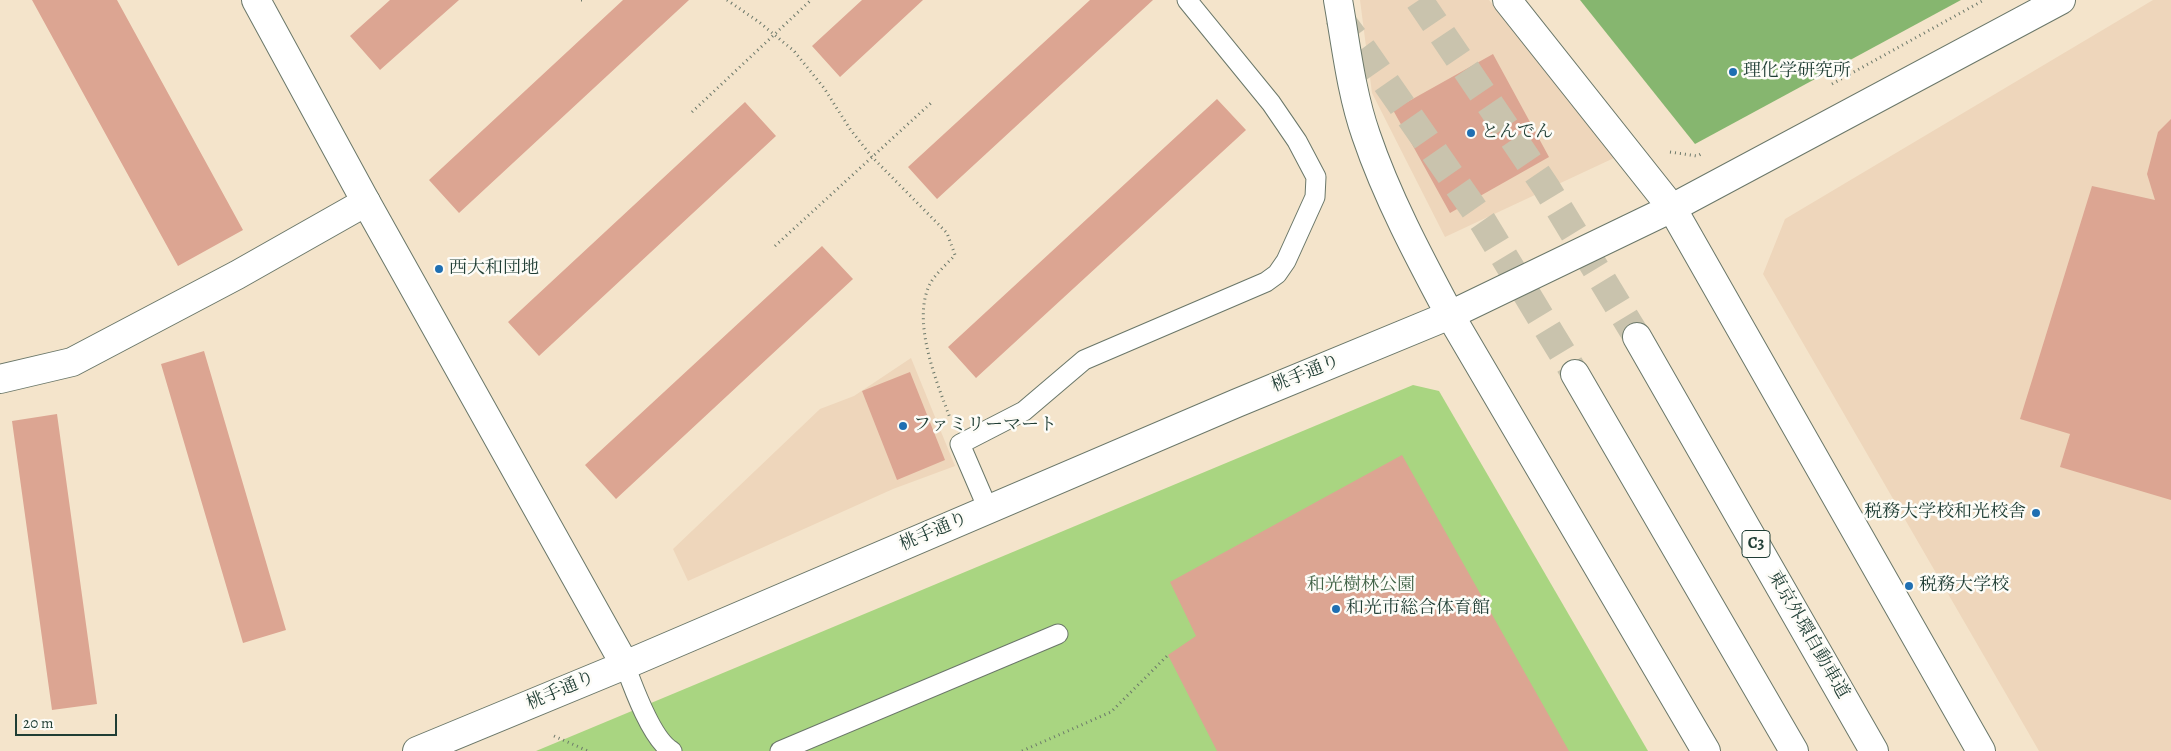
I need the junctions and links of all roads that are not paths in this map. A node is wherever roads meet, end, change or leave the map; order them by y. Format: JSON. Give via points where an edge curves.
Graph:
{"nodes":[{"id":1,"x":256,"y":0,"type":"edge"},
{"id":2,"x":1187,"y":0,"type":"edge"},
{"id":3,"x":1338,"y":0,"type":"edge"},
{"id":4,"x":1507,"y":0,"type":"edge"},
{"id":5,"x":2061,"y":0,"type":"edge"},
{"id":6,"x":366,"y":202,"type":"junction"},
{"id":7,"x":1672,"y":208,"type":"junction"},
{"id":8,"x":1450,"y":315,"type":"junction"},
{"id":9,"x":1637,"y":337,"type":"tunnel mouth"},
{"id":10,"x":1575,"y":374,"type":"tunnel mouth"},
{"id":11,"x":0,"y":379,"type":"edge"},
{"id":12,"x":988,"y":509,"type":"junction"},
{"id":13,"x":1058,"y":634,"type":"dead end"},
{"id":14,"x":625,"y":665,"type":"junction"},
{"id":15,"x":417,"y":751,"type":"edge"},
{"id":16,"x":672,"y":751,"type":"edge"},
{"id":17,"x":780,"y":751,"type":"edge"},
{"id":18,"x":1706,"y":751,"type":"edge"},
{"id":19,"x":1794,"y":751,"type":"edge"},
{"id":20,"x":1874,"y":751,"type":"edge"},
{"id":21,"x":1981,"y":751,"type":"edge"}],
"edges":[{"from":1,"to":6,"type":"main road"},
{"from":2,"to":12,"type":"lane","via":[[1271,103],[1297,141],[1316,177],[1315,197],[1286,261],[1266,282],[1084,360],[1024,411],[960,444]]},
{"from":3,"to":8,"type":"main road","via":[[1351,81],[1366,134],[1418,256]]},
{"from":4,"to":7,"type":"main road"},
{"from":5,"to":7,"type":"main road","name":"桃手通り"},
{"from":6,"to":11,"type":"main road","via":[[72,362]]},
{"from":6,"to":14,"type":"main road"},
{"from":7,"to":8,"type":"main road","name":"桃手通り"},
{"from":7,"to":21,"type":"main road"},
{"from":8,"to":12,"type":"main road","name":"桃手通り"},
{"from":8,"to":18,"type":"main road"},
{"from":9,"to":20,"type":"main road","name":"東京外環自動車道","number":"C3"},
{"from":10,"to":19,"type":"main road"},
{"from":12,"to":14,"type":"main road","name":"桃手通り"},
{"from":13,"to":17,"type":"lane"},
{"from":14,"to":15,"type":"main road","name":"桃手通り"},
{"from":14,"to":16,"type":"lane","via":[[649,720],[665,747]]}]}
